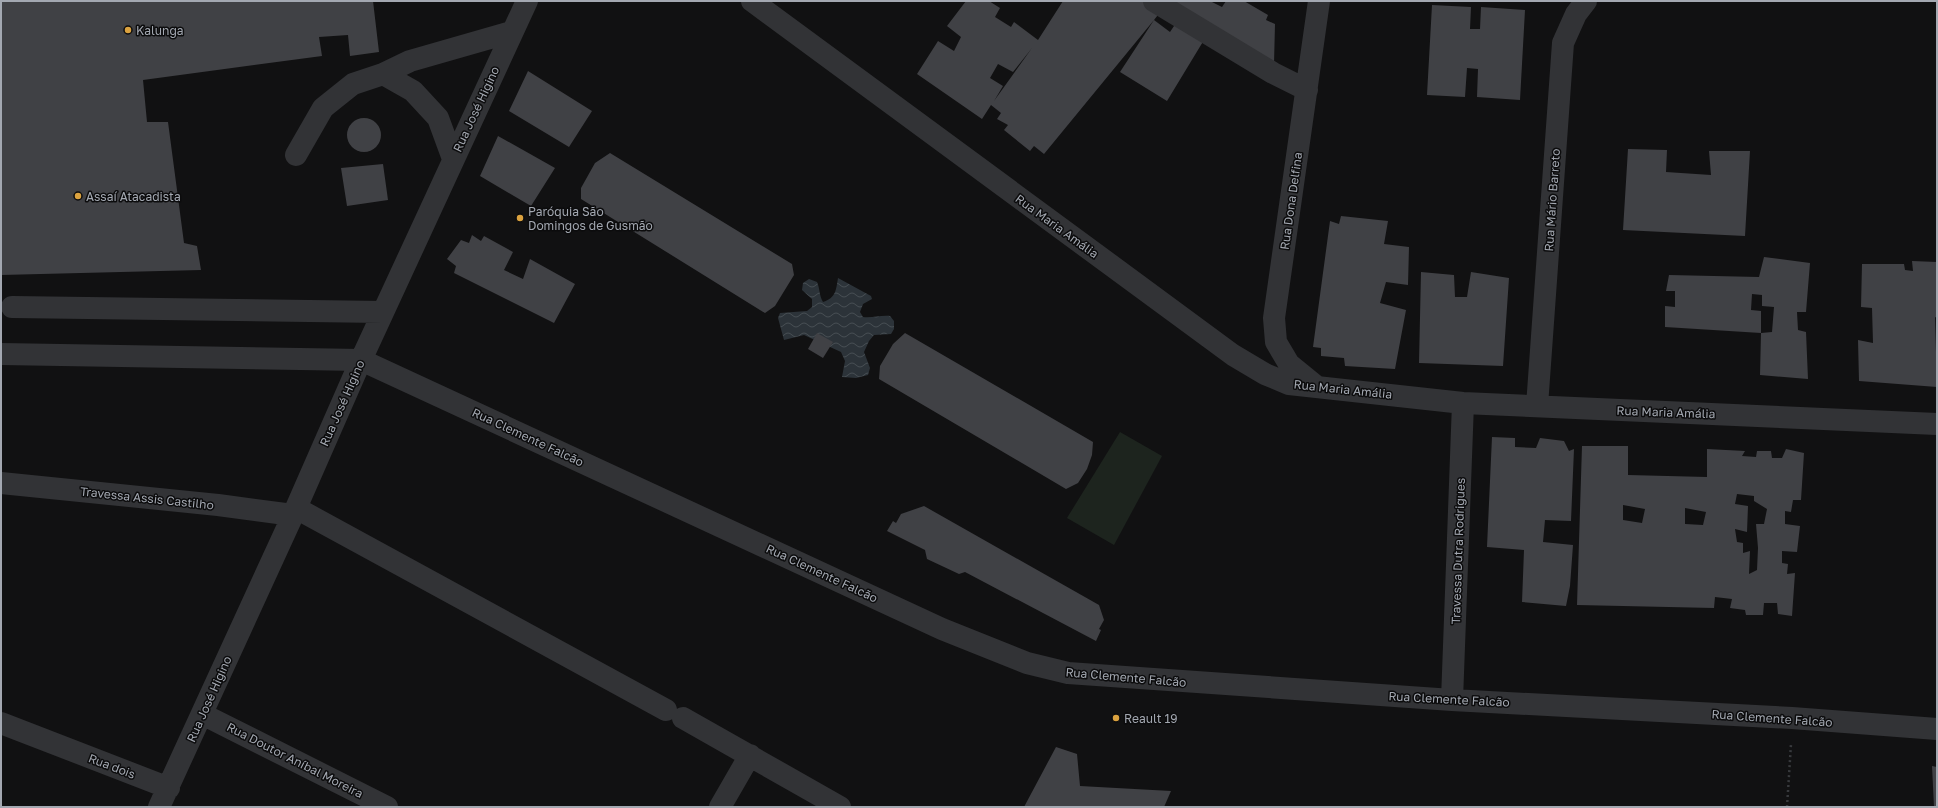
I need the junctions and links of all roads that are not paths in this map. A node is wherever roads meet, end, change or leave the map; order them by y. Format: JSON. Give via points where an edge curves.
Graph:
{"nodes":[{"id":1,"x":527,"y":1,"type":"edge"},
{"id":2,"x":752,"y":1,"type":"edge"},
{"id":3,"x":1154,"y":1,"type":"edge"},
{"id":4,"x":1319,"y":1,"type":"edge"},
{"id":5,"x":1586,"y":1,"type":"edge"},
{"id":6,"x":511,"y":32,"type":"junction"},
{"id":7,"x":383,"y":74,"type":"junction"},
{"id":8,"x":1307,"y":90,"type":"junction"},
{"id":9,"x":296,"y":155,"type":"dead end"},
{"id":10,"x":453,"y":159,"type":"junction"},
{"id":11,"x":12,"y":308,"type":"dead end"},
{"id":12,"x":383,"y":312,"type":"junction"},
{"id":13,"x":1,"y":354,"type":"edge"},
{"id":14,"x":361,"y":360,"type":"junction"},
{"id":15,"x":1316,"y":386,"type":"junction"},
{"id":16,"x":1463,"y":403,"type":"junction"},
{"id":17,"x":1537,"y":406,"type":"junction"},
{"id":18,"x":1937,"y":424,"type":"edge"},
{"id":19,"x":1,"y":483,"type":"edge"},
{"id":20,"x":294,"y":512,"type":"junction"},
{"id":21,"x":1452,"y":700,"type":"junction"},
{"id":22,"x":202,"y":714,"type":"junction"},
{"id":23,"x":1,"y":723,"type":"edge"},
{"id":24,"x":1937,"y":730,"type":"edge"},
{"id":25,"x":750,"y":755,"type":"junction"},
{"id":26,"x":164,"y":797,"type":"edge"},
{"id":27,"x":387,"y":807,"type":"edge"},
{"id":28,"x":720,"y":807,"type":"edge"},
{"id":29,"x":840,"y":807,"type":"edge"}],
"edges":[{"from":1,"to":6,"type":"street","name":"Rua José Higino"},
{"from":2,"to":15,"type":"street","name":"Rua Maria Amália","via":[[1233,355],[1265,374],[1289,384]]},
{"from":3,"to":8,"type":"street","via":[[1272,73]]},
{"from":4,"to":8,"type":"street","name":"Rua Dona Delfina"},
{"from":5,"to":17,"type":"street","name":"Rua Mário Barreto","via":[[1576,14],[1563,43]]},
{"from":6,"to":7,"type":"street","via":[[410,61]]},
{"from":6,"to":10,"type":"street","name":"Rua José Higino"},
{"from":7,"to":9,"type":"street","via":[[353,84],[322,108]]},
{"from":7,"to":10,"type":"street","via":[[413,91],[438,118]]},
{"from":8,"to":15,"type":"street","name":"Rua Dona Delfina","via":[[1274,318],[1276,342],[1290,364]]},
{"from":10,"to":12,"type":"street","name":"Rua José Higino"},
{"from":11,"to":12,"type":"street"},
{"from":12,"to":14,"type":"street","name":"Rua José Higino"},
{"from":13,"to":14,"type":"street","name":"Rua Clemente Falcão"},
{"from":14,"to":20,"type":"street","name":"Rua José Higino"},
{"from":14,"to":21,"type":"street","name":"Rua Clemente Falcão","via":[[942,629],[1027,663],[1068,673],[1098,676]]},
{"from":15,"to":16,"type":"street","name":"Rua Maria Amália"},
{"from":16,"to":17,"type":"street","name":"Rua Maria Amália"},
{"from":16,"to":21,"type":"street","name":"Travessa Dutra Rodrigues"},
{"from":17,"to":18,"type":"street","name":"Rua Maria Amália"},
{"from":19,"to":20,"type":"street","name":"Travessa Assis Castilho"},
{"from":20,"to":22,"type":"street","name":"Rua José Higino"},
{"from":20,"to":25,"type":"street","name":"Travessa Assis Castilho","via":[[342,533]]},
{"from":21,"to":24,"type":"street","name":"Rua Clemente Falcão","via":[[1792,718]]},
{"from":22,"to":26,"type":"street","name":"Rua José Higino"},
{"from":22,"to":27,"type":"street","name":"Rua Doutor Aníbal Moreira"},
{"from":23,"to":26,"type":"street","name":"Rua dois","via":[[55,745]]},
{"from":25,"to":28,"type":"street"},
{"from":25,"to":29,"type":"street","name":"Travessa Assis Castilho"}]}
